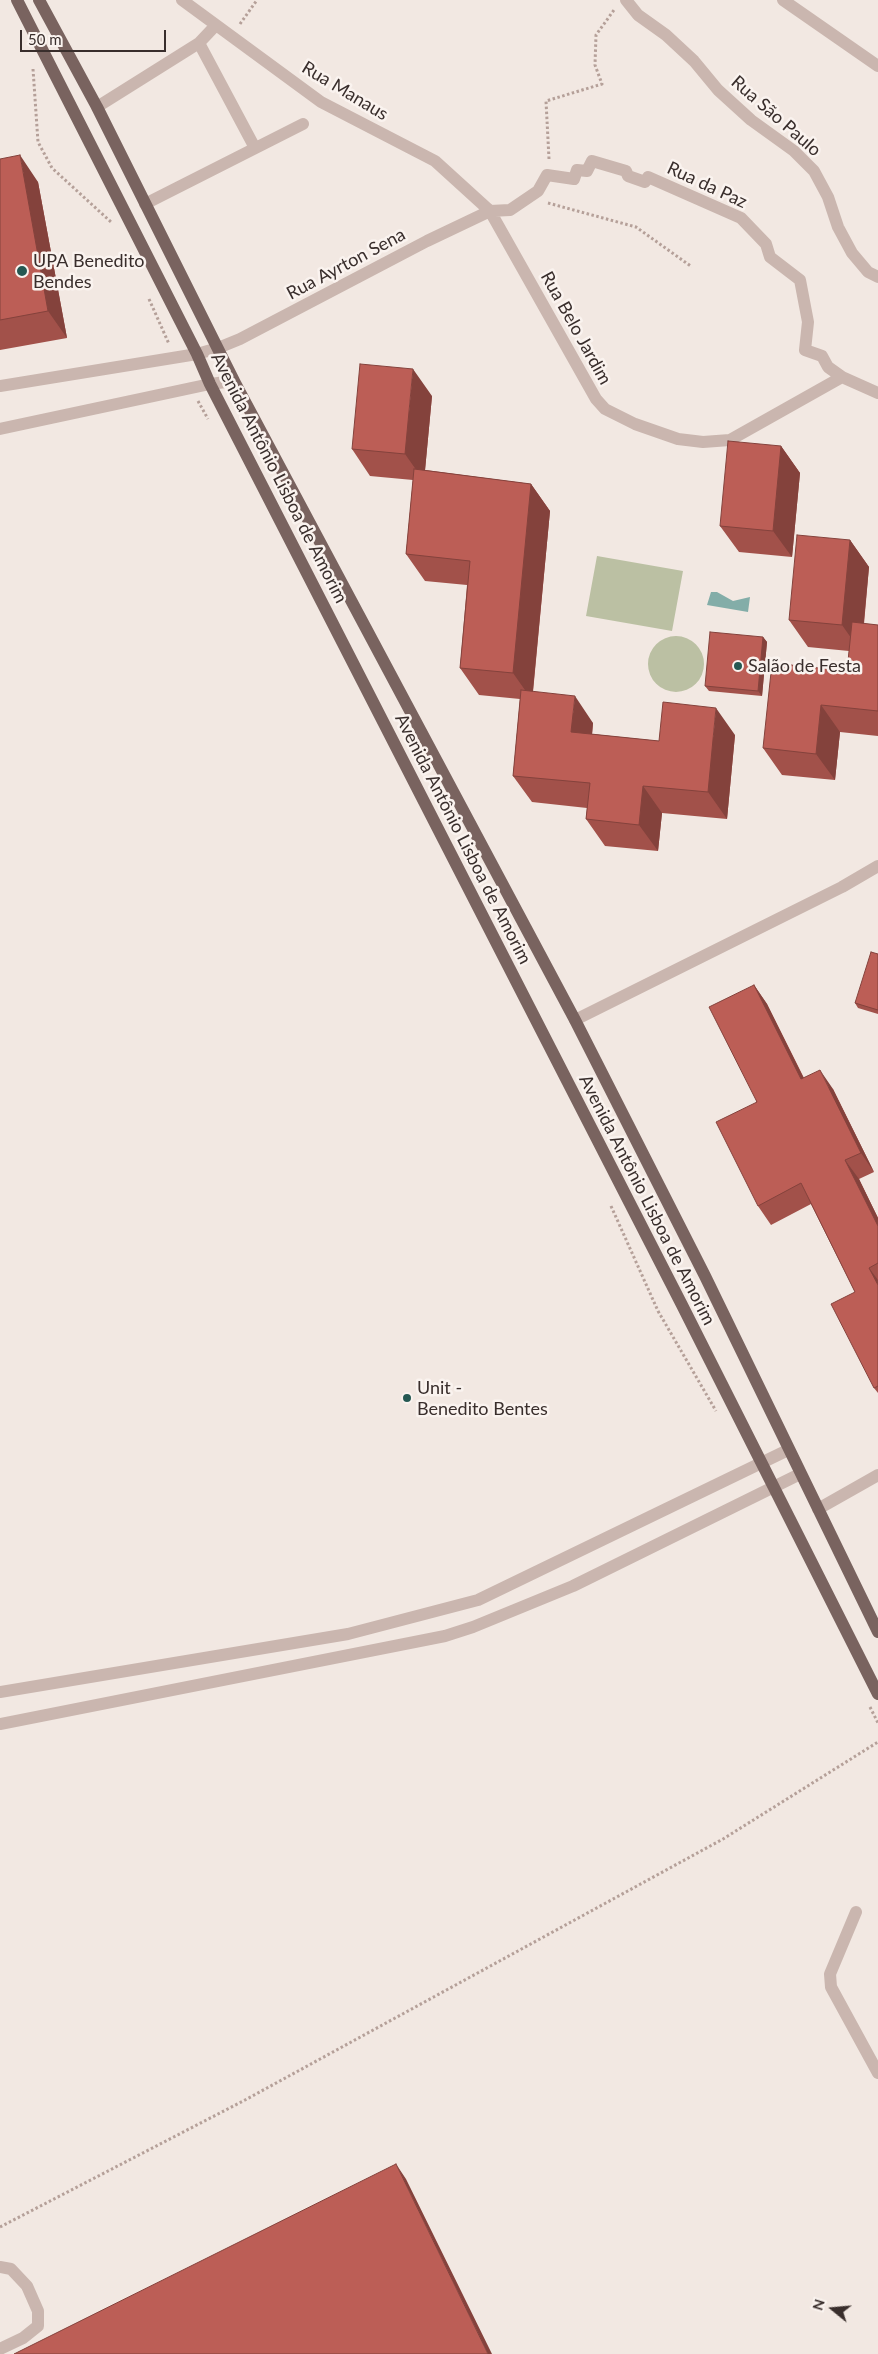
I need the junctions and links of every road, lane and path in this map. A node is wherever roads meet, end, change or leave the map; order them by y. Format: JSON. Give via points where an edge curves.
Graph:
{"nodes":[{"id":1,"x":17,"y":0,"type":"edge"},
{"id":2,"x":39,"y":0,"type":"edge"},
{"id":3,"x":182,"y":0,"type":"edge"},
{"id":4,"x":257,"y":0,"type":"edge"},
{"id":5,"x":783,"y":0,"type":"edge"},
{"id":6,"x":621,"y":3,"type":"edge"},
{"id":7,"x":216,"y":25,"type":"junction"},
{"id":8,"x":232,"y":37,"type":"junction"},
{"id":9,"x":199,"y":43,"type":"junction"},
{"id":10,"x":32,"y":61,"type":"dead end"},
{"id":11,"x":878,"y":66,"type":"edge"},
{"id":12,"x":97,"y":107,"type":"junction"},
{"id":13,"x":303,"y":124,"type":"dead end"},
{"id":14,"x":255,"y":148,"type":"junction"},
{"id":15,"x":550,"y":175,"type":"junction"},
{"id":16,"x":528,"y":197,"type":"junction"},
{"id":17,"x":145,"y":204,"type":"junction"},
{"id":18,"x":490,"y":211,"type":"junction"},
{"id":19,"x":117,"y":227,"type":"dead end"},
{"id":20,"x":692,"y":266,"type":"dead end"},
{"id":21,"x":878,"y":276,"type":"edge"},
{"id":22,"x":148,"y":296,"type":"dead end"},
{"id":23,"x":167,"y":339,"type":"dead end"},
{"id":24,"x":218,"y":348,"type":"junction"},
{"id":25,"x":197,"y":354,"type":"junction"},
{"id":26,"x":842,"y":377,"type":"junction"},
{"id":27,"x":234,"y":381,"type":"junction"},
{"id":28,"x":210,"y":384,"type":"junction"},
{"id":29,"x":0,"y":386,"type":"edge"},
{"id":30,"x":878,"y":393,"type":"edge"},
{"id":31,"x":0,"y":429,"type":"edge"},
{"id":32,"x":878,"y":866,"type":"edge"},
{"id":33,"x":575,"y":1020,"type":"junction"},
{"id":34,"x":788,"y":1450,"type":"junction"},
{"id":35,"x":762,"y":1464,"type":"junction"},
{"id":36,"x":800,"y":1474,"type":"junction"},
{"id":37,"x":878,"y":1475,"type":"edge"},
{"id":38,"x":773,"y":1487,"type":"junction"},
{"id":39,"x":818,"y":1509,"type":"junction"},
{"id":40,"x":878,"y":1632,"type":"edge"},
{"id":41,"x":308,"y":1641,"type":"junction"},
{"id":42,"x":310,"y":1661,"type":"junction"},
{"id":43,"x":0,"y":1692,"type":"edge"},
{"id":44,"x":878,"y":1694,"type":"edge"},
{"id":45,"x":0,"y":1724,"type":"edge"},
{"id":46,"x":878,"y":1742,"type":"edge"},
{"id":47,"x":856,"y":1912,"type":"dead end"},
{"id":48,"x":878,"y":2073,"type":"edge"},
{"id":49,"x":0,"y":2227,"type":"edge"},
{"id":50,"x":0,"y":2267,"type":"edge"},
{"id":51,"x":0,"y":2349,"type":"edge"}],
"edges":[{"from":1,"to":25,"type":"main road","name":"Avenida Antônio Lisboa de Amorim"},
{"from":2,"to":12,"type":"main road","name":"Avenida Antônio Lisboa de Amorim"},
{"from":3,"to":7,"type":"street","name":"Rua Manaus"},
{"from":4,"to":8,"type":"path"},
{"from":5,"to":11,"type":"street"},
{"from":6,"to":15,"type":"path","via":[[596,35],[595,65],[602,84],[546,101]]},
{"from":6,"to":21,"type":"street","name":"Rua São Paulo","via":[[666,34],[718,90],[814,171],[852,253],[868,272]]},
{"from":7,"to":8,"type":"street","name":"Rua Manaus"},
{"from":7,"to":9,"type":"street"},
{"from":8,"to":18,"type":"street","name":"Rua Manaus","via":[[321,102],[436,161]]},
{"from":9,"to":12,"type":"street"},
{"from":9,"to":14,"type":"street"},
{"from":10,"to":19,"type":"path","via":[[38,142],[52,168]]},
{"from":12,"to":17,"type":"main road","name":"Avenida Antônio Lisboa de Amorim"},
{"from":13,"to":14,"type":"street"},
{"from":14,"to":17,"type":"street"},
{"from":15,"to":16,"type":"street"},
{"from":15,"to":26,"type":"street","name":"Rua da Paz","via":[[574,179],[577,170],[587,170],[592,161],[626,171],[628,176],[646,182],[648,177],[741,218],[766,244],[770,256],[800,280],[808,322],[805,350],[822,356],[828,367]]},
{"from":16,"to":18,"type":"street","via":[[510,210]]},
{"from":16,"to":20,"type":"path","via":[[636,227]]},
{"from":17,"to":24,"type":"main road","name":"Avenida Antônio Lisboa de Amorim"},
{"from":18,"to":24,"type":"street","name":"Rua Ayrton Sena"},
{"from":18,"to":26,"type":"street","name":"Rua Belo Jardim","via":[[596,400],[635,424],[678,438],[703,442],[730,440]]},
{"from":22,"to":23,"type":"path"},
{"from":24,"to":25,"type":"street","name":"Rua Ayrton Sena"},
{"from":24,"to":27,"type":"main road","name":"Avenida Antônio Lisboa de Amorim"},
{"from":25,"to":28,"type":"main road","name":"Avenida Antônio Lisboa de Amorim"},
{"from":25,"to":29,"type":"street","name":"Rua Ayrton Sena"},
{"from":26,"to":30,"type":"street"},
{"from":27,"to":28,"type":"street"},
{"from":27,"to":33,"type":"main road","name":"Avenida Antônio Lisboa de Amorim"},
{"from":28,"to":31,"type":"street"},
{"from":28,"to":35,"type":"main road","name":"Avenida Antônio Lisboa de Amorim"},
{"from":32,"to":33,"type":"street"},
{"from":33,"to":34,"type":"main road","name":"Avenida Antônio Lisboa de Amorim","via":[[705,1276]]},
{"from":34,"to":35,"type":"street"},
{"from":34,"to":36,"type":"main road","name":"Avenida Antônio Lisboa de Amorim"},
{"from":35,"to":38,"type":"main road","name":"Avenida Antônio Lisboa de Amorim"},
{"from":35,"to":41,"type":"street","via":[[478,1600],[356,1632]]},
{"from":36,"to":38,"type":"street"},
{"from":36,"to":39,"type":"main road","name":"Avenida Antônio Lisboa de Amorim"},
{"from":37,"to":39,"type":"street"},
{"from":38,"to":42,"type":"street","via":[[572,1586],[473,1627],[446,1636]]},
{"from":38,"to":44,"type":"main road","name":"Avenida Antônio Lisboa de Amorim"},
{"from":39,"to":40,"type":"main road","name":"Avenida Antônio Lisboa de Amorim"},
{"from":41,"to":42,"type":"street"},
{"from":41,"to":43,"type":"street"},
{"from":42,"to":45,"type":"street"},
{"from":46,"to":49,"type":"path","via":[[723,1839],[245,2100]]},
{"from":47,"to":48,"type":"street","via":[[830,1974],[831,1987]]},
{"from":50,"to":51,"type":"street","via":[[11,2269],[27,2286],[38,2311],[38,2326]]}]}
